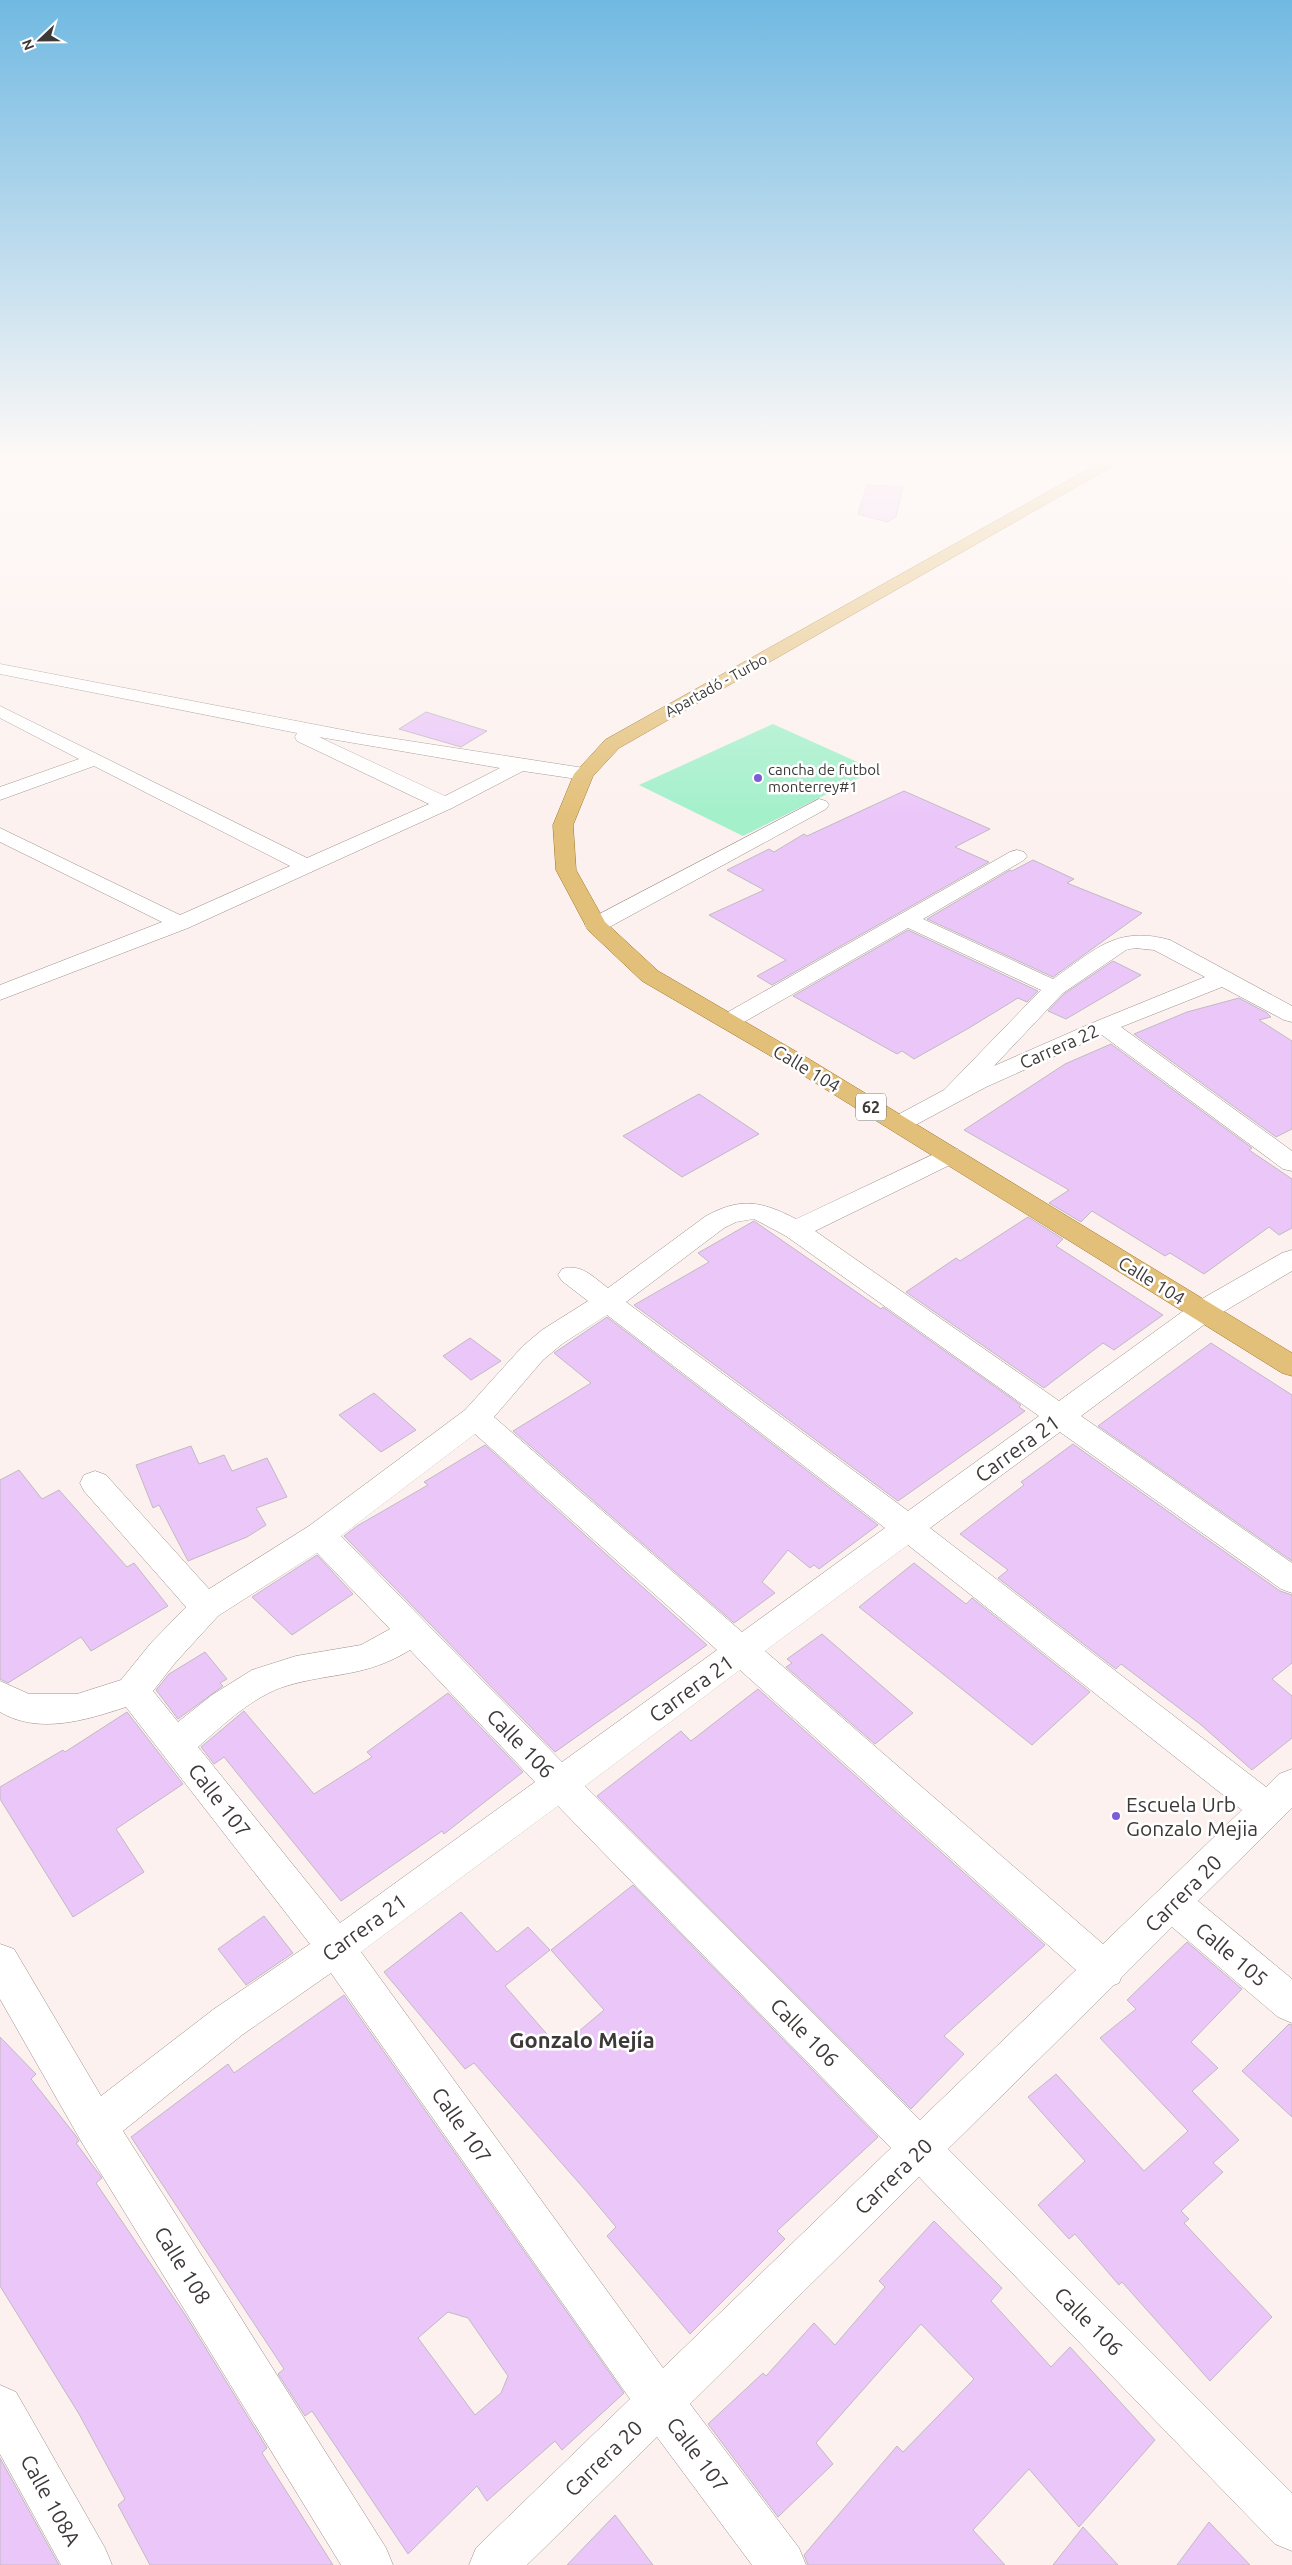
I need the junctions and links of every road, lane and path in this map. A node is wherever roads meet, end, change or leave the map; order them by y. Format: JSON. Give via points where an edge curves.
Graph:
{"nodes":[{"id":1,"x":905,"y":579,"type":"edge"},
{"id":2,"x":0,"y":669,"type":"edge"},
{"id":3,"x":0,"y":711,"type":"edge"},
{"id":4,"x":271,"y":722,"type":"junction"},
{"id":5,"x":96,"y":759,"type":"junction"},
{"id":6,"x":519,"y":766,"type":"junction"},
{"id":7,"x":584,"y":774,"type":"junction"},
{"id":8,"x":0,"y":794,"type":"edge"},
{"id":9,"x":445,"y":804,"type":"junction"},
{"id":10,"x":819,"y":805,"type":"dead end"},
{"id":11,"x":0,"y":834,"type":"edge"},
{"id":12,"x":1017,"y":856,"type":"dead end"},
{"id":13,"x":308,"y":867,"type":"junction"},
{"id":14,"x":908,"y":919,"type":"junction"},
{"id":15,"x":180,"y":923,"type":"junction"},
{"id":16,"x":596,"y":925,"type":"junction"},
{"id":17,"x":1224,"y":978,"type":"junction"},
{"id":18,"x":1055,"y":988,"type":"junction"},
{"id":19,"x":2,"y":989,"type":"edge"},
{"id":20,"x":1292,"y":1015,"type":"edge"},
{"id":21,"x":729,"y":1021,"type":"junction"},
{"id":22,"x":1104,"y":1026,"type":"junction"},
{"id":23,"x":954,"y":1092,"type":"junction"},
{"id":24,"x":899,"y":1124,"type":"junction"},
{"id":25,"x":949,"y":1155,"type":"junction"},
{"id":26,"x":1292,"y":1163,"type":"edge"},
{"id":27,"x":795,"y":1230,"type":"junction"},
{"id":28,"x":1292,"y":1259,"type":"edge"},
{"id":29,"x":572,"y":1274,"type":"dead end"},
{"id":30,"x":609,"y":1302,"type":"junction"},
{"id":31,"x":1203,"y":1311,"type":"junction"},
{"id":32,"x":1292,"y":1366,"type":"edge"},
{"id":33,"x":1060,"y":1416,"type":"junction"},
{"id":34,"x":476,"y":1418,"type":"junction"},
{"id":35,"x":95,"y":1483,"type":"dead end"},
{"id":36,"x":908,"y":1528,"type":"junction"},
{"id":37,"x":320,"y":1535,"type":"junction"},
{"id":38,"x":1292,"y":1580,"type":"edge"},
{"id":39,"x":206,"y":1607,"type":"junction"},
{"id":40,"x":414,"y":1632,"type":"junction"},
{"id":41,"x":741,"y":1652,"type":"junction"},
{"id":42,"x":133,"y":1691,"type":"junction"},
{"id":43,"x":0,"y":1695,"type":"edge"},
{"id":44,"x":176,"y":1745,"type":"junction"},
{"id":45,"x":560,"y":1784,"type":"junction"},
{"id":46,"x":1280,"y":1798,"type":"edge"},
{"id":47,"x":1172,"y":1904,"type":"junction"},
{"id":48,"x":336,"y":1948,"type":"junction"},
{"id":49,"x":0,"y":1962,"type":"edge"},
{"id":50,"x":1105,"y":1970,"type":"junction"},
{"id":51,"x":1292,"y":2004,"type":"edge"},
{"id":52,"x":96,"y":2126,"type":"junction"},
{"id":53,"x":920,"y":2149,"type":"junction"},
{"id":54,"x":660,"y":2403,"type":"junction"},
{"id":55,"x":0,"y":2408,"type":"edge"},
{"id":56,"x":1292,"y":2527,"type":"edge"},
{"id":57,"x":88,"y":2565,"type":"edge"},
{"id":58,"x":369,"y":2565,"type":"edge"},
{"id":59,"x":493,"y":2565,"type":"edge"},
{"id":60,"x":782,"y":2565,"type":"edge"}],
"edges":[{"from":1,"to":7,"type":"main road","name":"Apartadó - Turbo","number":"62","via":[[612,744]]},
{"from":2,"to":4,"type":"street"},
{"from":3,"to":5,"type":"street"},
{"from":4,"to":6,"type":"street"},
{"from":4,"to":9,"type":"street"},
{"from":5,"to":8,"type":"street"},
{"from":5,"to":13,"type":"street"},
{"from":6,"to":7,"type":"street"},
{"from":6,"to":9,"type":"street"},
{"from":7,"to":16,"type":"main road","name":"Calle 104","number":"62","via":[[563,825],[566,870]]},
{"from":9,"to":13,"type":"street"},
{"from":10,"to":16,"type":"street"},
{"from":11,"to":15,"type":"street"},
{"from":12,"to":14,"type":"street"},
{"from":13,"to":15,"type":"street"},
{"from":14,"to":18,"type":"street"},
{"from":14,"to":21,"type":"street"},
{"from":15,"to":19,"type":"street"},
{"from":16,"to":21,"type":"main road","name":"Calle 104","number":"62","via":[[650,976]]},
{"from":17,"to":18,"type":"street","via":[[1162,944],[1145,940],[1118,945]]},
{"from":17,"to":20,"type":"street"},
{"from":17,"to":22,"type":"street","name":"Carrera 22"},
{"from":18,"to":23,"type":"street"},
{"from":21,"to":24,"type":"main road","name":"Calle 104","number":"62"},
{"from":22,"to":23,"type":"street","name":"Carrera 22"},
{"from":22,"to":26,"type":"street"},
{"from":23,"to":24,"type":"street","name":"Carrera 22"},
{"from":24,"to":25,"type":"main road","name":"Calle 104","number":"62"},
{"from":25,"to":27,"type":"street"},
{"from":25,"to":31,"type":"main road","name":"Calle 104","number":"62"},
{"from":27,"to":30,"type":"street","via":[[762,1212],[745,1210],[728,1215]]},
{"from":27,"to":33,"type":"street"},
{"from":28,"to":31,"type":"street","name":"Carrera 21"},
{"from":29,"to":30,"type":"street"},
{"from":30,"to":34,"type":"street","via":[[552,1337],[533,1353]]},
{"from":30,"to":36,"type":"street"},
{"from":31,"to":32,"type":"main road","name":"Calle 104","number":"62"},
{"from":31,"to":33,"type":"street","name":"Carrera 21"},
{"from":33,"to":36,"type":"street","name":"Carrera 21"},
{"from":33,"to":38,"type":"street"},
{"from":34,"to":37,"type":"street"},
{"from":34,"to":41,"type":"street"},
{"from":35,"to":39,"type":"street"},
{"from":36,"to":41,"type":"street","name":"Carrera 21"},
{"from":36,"to":46,"type":"street"},
{"from":37,"to":39,"type":"street"},
{"from":37,"to":40,"type":"street","name":"Calle 106"},
{"from":39,"to":42,"type":"street"},
{"from":40,"to":44,"type":"street","via":[[371,1655],[274,1675],[198,1724]]},
{"from":40,"to":45,"type":"street","name":"Calle 106"},
{"from":41,"to":45,"type":"street","name":"Carrera 21"},
{"from":41,"to":50,"type":"street"},
{"from":42,"to":43,"type":"street","via":[[77,1708],[24,1709]]},
{"from":42,"to":44,"type":"street","name":"Calle 107"},
{"from":44,"to":48,"type":"street","name":"Calle 107"},
{"from":45,"to":48,"type":"street","name":"Carrera 21"},
{"from":45,"to":53,"type":"street","name":"Calle 106"},
{"from":46,"to":47,"type":"street","name":"Carrera 20"},
{"from":47,"to":50,"type":"street","name":"Carrera 20"},
{"from":47,"to":51,"type":"street","name":"Calle 105"},
{"from":48,"to":52,"type":"street","name":"Carrera 21","via":[[228,2022]]},
{"from":48,"to":54,"type":"street","name":"Calle 107"},
{"from":49,"to":52,"type":"street","name":"Calle 108"},
{"from":50,"to":53,"type":"street","name":"Carrera 20"},
{"from":52,"to":58,"type":"street","name":"Calle 108"},
{"from":53,"to":54,"type":"street","name":"Carrera 20"},
{"from":53,"to":56,"type":"street","name":"Calle 106"},
{"from":54,"to":59,"type":"street","name":"Carrera 20"},
{"from":54,"to":60,"type":"street","name":"Calle 107"},
{"from":55,"to":57,"type":"street","name":"Calle 108A"}]}
